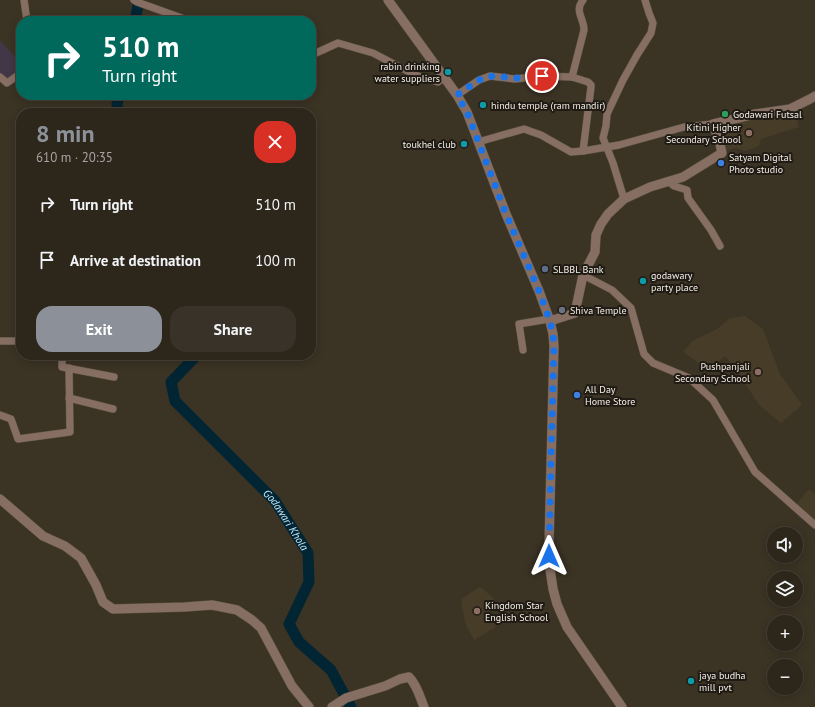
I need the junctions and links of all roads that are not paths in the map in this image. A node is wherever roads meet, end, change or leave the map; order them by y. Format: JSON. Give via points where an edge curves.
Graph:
{"nodes":[{"id":1,"x":24,"y":0,"type":"edge"},
{"id":2,"x":134,"y":0,"type":"edge"},
{"id":3,"x":388,"y":0,"type":"edge"},
{"id":4,"x":584,"y":0,"type":"edge"},
{"id":5,"x":645,"y":0,"type":"edge"},
{"id":6,"x":148,"y":3,"type":"edge"},
{"id":7,"x":26,"y":16,"type":"edge"},
{"id":8,"x":178,"y":16,"type":"edge"},
{"id":9,"x":316,"y":52,"type":"edge"},
{"id":10,"x":0,"y":77,"type":"edge"},
{"id":11,"x":16,"y":77,"type":"edge"},
{"id":12,"x":444,"y":77,"type":"junction"},
{"id":13,"x":572,"y":77,"type":"junction"},
{"id":14,"x":457,"y":95,"type":"junction"},
{"id":15,"x":815,"y":96,"type":"edge"},
{"id":16,"x":713,"y":124,"type":"junction"},
{"id":17,"x":478,"y":142,"type":"junction"},
{"id":18,"x":607,"y":147,"type":"junction"},
{"id":19,"x":583,"y":151,"type":"junction"},
{"id":20,"x":668,"y":181,"type":"junction"},
{"id":21,"x":624,"y":199,"type":"junction"},
{"id":22,"x":720,"y":246,"type":"dead end"},
{"id":23,"x":583,"y":275,"type":"junction"},
{"id":24,"x":549,"y":320,"type":"junction"},
{"id":25,"x":16,"y":341,"type":"edge"},
{"id":26,"x":0,"y":342,"type":"edge"},
{"id":27,"x":523,"y":350,"type":"dead end"},
{"id":28,"x":62,"y":360,"type":"edge"},
{"id":29,"x":69,"y":368,"type":"junction"},
{"id":30,"x":114,"y":378,"type":"dead end"},
{"id":31,"x":69,"y":398,"type":"junction"},
{"id":32,"x":113,"y":409,"type":"dead end"},
{"id":33,"x":0,"y":415,"type":"edge"},
{"id":34,"x":0,"y":499,"type":"edge"},
{"id":35,"x":815,"y":525,"type":"edge"},
{"id":36,"x":309,"y":707,"type":"edge"},
{"id":37,"x":332,"y":707,"type":"edge"},
{"id":38,"x":424,"y":707,"type":"edge"},
{"id":39,"x":622,"y":707,"type":"edge"}],
"edges":[{"from":1,"to":7,"type":"street"},
{"from":2,"to":6,"type":"street"},
{"from":3,"to":12,"type":"street"},
{"from":4,"to":13,"type":"street","via":[[579,11],[584,30]]},
{"from":5,"to":18,"type":"street","via":[[653,23],[651,33],[623,80],[607,114],[603,138]]},
{"from":6,"to":8,"type":"street"},
{"from":9,"to":12,"type":"street","via":[[338,43],[373,53],[415,75],[438,82]]},
{"from":10,"to":11,"type":"street","via":[[6,83]]},
{"from":12,"to":14,"type":"street"},
{"from":13,"to":14,"type":"street","via":[[490,76],[479,80]]},
{"from":13,"to":19,"type":"street","via":[[591,85]]},
{"from":14,"to":17,"type":"street","via":[[467,112]]},
{"from":15,"to":16,"type":"street","via":[[790,109]]},
{"from":16,"to":18,"type":"street","via":[[684,127]]},
{"from":16,"to":20,"type":"street","via":[[722,153],[683,177]]},
{"from":17,"to":19,"type":"street","via":[[524,129],[541,135],[571,152]]},
{"from":17,"to":24,"type":"street"},
{"from":18,"to":19,"type":"street"},
{"from":18,"to":21,"type":"street"},
{"from":20,"to":21,"type":"street"},
{"from":20,"to":22,"type":"street","via":[[687,190],[688,198]]},
{"from":21,"to":23,"type":"street","via":[[601,224],[596,234],[595,252]]},
{"from":23,"to":24,"type":"street","via":[[575,313]]},
{"from":23,"to":35,"type":"street","via":[[612,290],[631,308],[644,354],[653,363],[689,378],[713,400],[755,472]]},
{"from":24,"to":27,"type":"street","via":[[519,324]]},
{"from":24,"to":39,"type":"street","via":[[554,346],[549,544],[553,589],[568,626]]},
{"from":25,"to":26,"type":"street"},
{"from":28,"to":29,"type":"street","via":[[62,367]]},
{"from":29,"to":30,"type":"street"},
{"from":29,"to":31,"type":"street"},
{"from":31,"to":32,"type":"street"},
{"from":31,"to":33,"type":"street","via":[[70,432],[18,439],[11,420]]},
{"from":34,"to":36,"type":"street","via":[[43,536],[65,546],[81,558],[104,602],[113,609],[212,605],[237,610],[252,620],[261,628],[292,686]]},
{"from":37,"to":38,"type":"street","via":[[346,698],[409,677]]}]}
